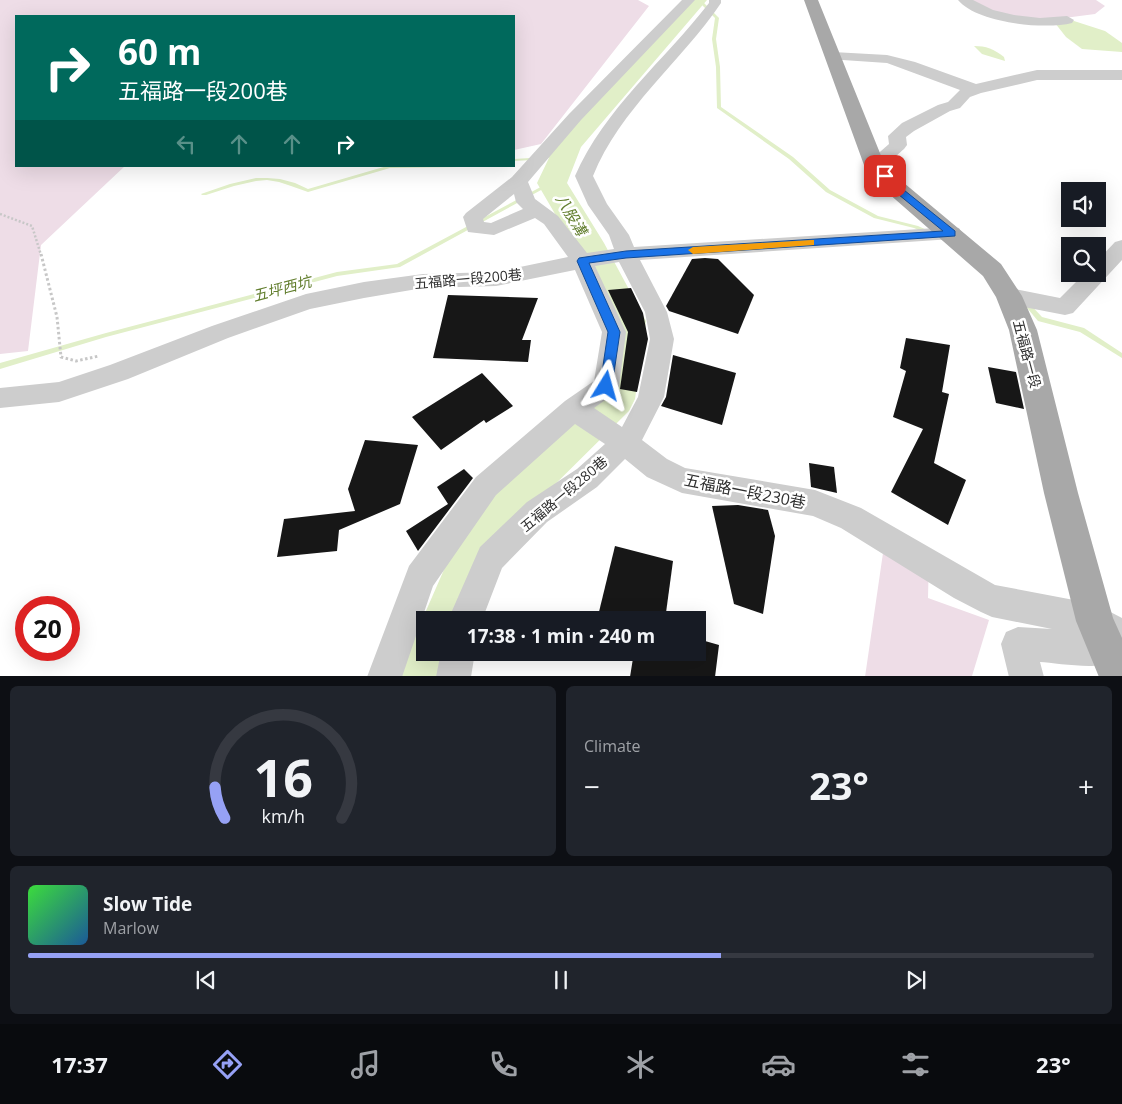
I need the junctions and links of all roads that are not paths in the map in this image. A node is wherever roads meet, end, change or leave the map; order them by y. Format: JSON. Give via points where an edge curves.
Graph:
{"nodes":[{"id":1,"x":689,"y":0,"type":"edge"},
{"id":2,"x":811,"y":0,"type":"edge"},
{"id":3,"x":964,"y":0,"type":"edge"},
{"id":4,"x":711,"y":7,"type":"edge"},
{"id":5,"x":1067,"y":20,"type":"dead end"},
{"id":6,"x":833,"y":56,"type":"junction"},
{"id":7,"x":1122,"y":75,"type":"edge"},
{"id":8,"x":976,"y":89,"type":"junction"},
{"id":9,"x":874,"y":165,"type":"junction"},
{"id":10,"x":519,"y":181,"type":"junction"},
{"id":11,"x":537,"y":210,"type":"junction"},
{"id":12,"x":952,"y":234,"type":"junction"},
{"id":13,"x":1122,"y":247,"type":"edge"},
{"id":14,"x":626,"y":254,"type":"junction"},
{"id":15,"x":582,"y":261,"type":"junction"},
{"id":16,"x":1106,"y":264,"type":"edge"},
{"id":17,"x":1089,"y":282,"type":"edge"},
{"id":18,"x":1009,"y":296,"type":"junction"},
{"id":19,"x":0,"y":398,"type":"edge"},
{"id":20,"x":574,"y":409,"type":"junction"},
{"id":21,"x":624,"y":442,"type":"junction"},
{"id":22,"x":469,"y":611,"type":"edge"},
{"id":23,"x":1111,"y":646,"type":"edge"},
{"id":24,"x":456,"y":661,"type":"edge"},
{"id":25,"x":384,"y":676,"type":"edge"},
{"id":26,"x":453,"y":676,"type":"edge"},
{"id":27,"x":1027,"y":676,"type":"edge"}],
"edges":[{"from":1,"to":10,"type":"lane","via":[[575,117]]},
{"from":2,"to":6,"type":"main road","name":"五福路一段"},
{"from":3,"to":5,"type":"lane","via":[[997,16],[1022,22]]},
{"from":4,"to":14,"type":"lane","name":"五福路一段280巷","via":[[607,131],[584,176],[598,205],[619,235]]},
{"from":6,"to":8,"type":"lane","via":[[887,58]]},
{"from":6,"to":9,"type":"main road","name":"五福路一段"},
{"from":7,"to":8,"type":"lane","via":[[1037,75]]},
{"from":8,"to":9,"type":"lane","via":[[964,94],[954,105],[908,127],[897,136],[898,145]]},
{"from":9,"to":12,"type":"main road","name":"五福路一段","via":[[896,188]]},
{"from":10,"to":11,"type":"lane","via":[[526,202]]},
{"from":10,"to":11,"type":"lane","via":[[473,217],[475,228],[494,229]]},
{"from":11,"to":15,"type":"lane","via":[[551,220]]},
{"from":12,"to":14,"type":"lane","name":"五福路一段200巷"},
{"from":12,"to":18,"type":"main road","name":"五福路一段","via":[[992,270]]},
{"from":13,"to":16,"type":"lane"},
{"from":14,"to":15,"type":"lane","name":"五福路一段200巷"},
{"from":14,"to":21,"type":"lane","name":"五福路一段280巷","via":[[656,312],[662,339],[651,397],[631,436]]},
{"from":15,"to":19,"type":"lane","name":"五福路一段200巷","via":[[496,279],[423,281],[306,302],[59,392]]},
{"from":15,"to":20,"type":"lane","via":[[614,332],[606,386]]},
{"from":17,"to":18,"type":"lane","via":[[1065,307]]},
{"from":18,"to":23,"type":"main road","name":"五福路一段","via":[[1023,330],[1061,493]]},
{"from":20,"to":21,"type":"lane","name":"五福路一段230巷"},
{"from":20,"to":25,"type":"lane","via":[[486,486],[420,577]]},
{"from":21,"to":22,"type":"lane","name":"五福路一段280巷","via":[[587,478],[537,512],[491,558]]},
{"from":21,"to":23,"type":"lane","name":"五福路一段230巷","via":[[657,468],[682,480],[814,504],[851,518],[992,602]]},
{"from":23,"to":27,"type":"lane","via":[[1018,644]]},
{"from":24,"to":26,"type":"lane"}]}
